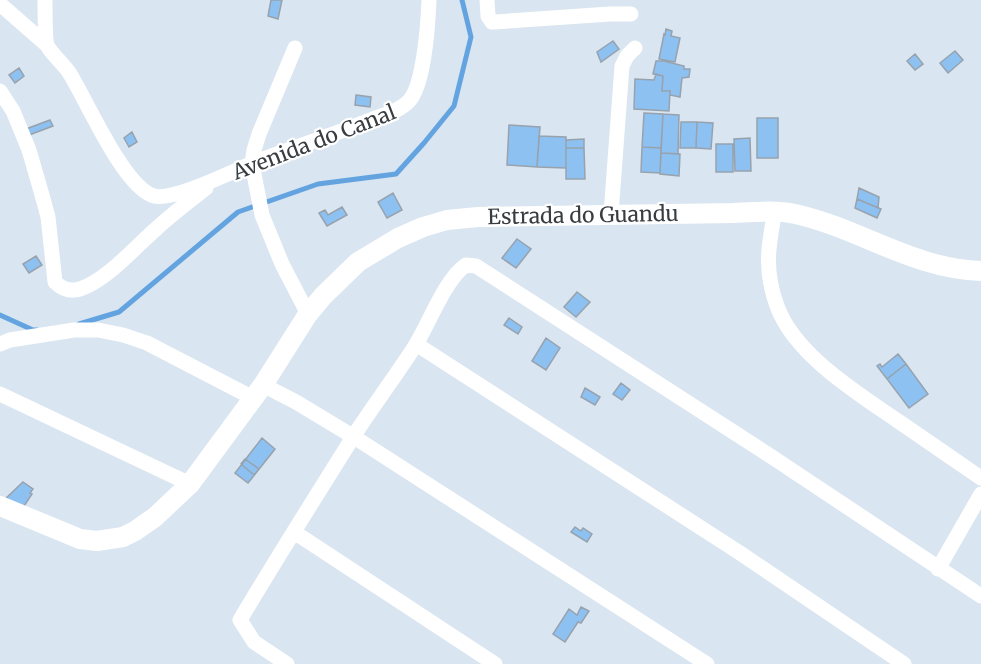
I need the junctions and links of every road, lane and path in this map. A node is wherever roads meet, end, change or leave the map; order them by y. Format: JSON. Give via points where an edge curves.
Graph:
{"nodes":[{"id":1,"x":45,"y":0,"type":"edge"},
{"id":2,"x":429,"y":0,"type":"edge"},
{"id":3,"x":487,"y":0,"type":"edge"},
{"id":4,"x":0,"y":4,"type":"edge"},
{"id":5,"x":630,"y":14,"type":"dead end"},
{"id":6,"x":47,"y":45,"type":"junction"},
{"id":7,"x":295,"y":48,"type":"dead end"},
{"id":8,"x":635,"y":48,"type":"dead end"},
{"id":9,"x":0,"y":91,"type":"edge"},
{"id":10,"x":252,"y":164,"type":"junction"},
{"id":11,"x":216,"y":180,"type":"junction"},
{"id":12,"x":775,"y":211,"type":"junction"},
{"id":13,"x":611,"y":214,"type":"junction"},
{"id":14,"x":981,"y":271,"type":"edge"},
{"id":15,"x":308,"y":314,"type":"junction"},
{"id":16,"x":0,"y":344,"type":"edge"},
{"id":17,"x":416,"y":344,"type":"junction"},
{"id":18,"x":258,"y":391,"type":"junction"},
{"id":19,"x":0,"y":394,"type":"edge"},
{"id":20,"x":354,"y":436,"type":"junction"},
{"id":21,"x":981,"y":478,"type":"edge"},
{"id":22,"x":190,"y":484,"type":"junction"},
{"id":23,"x":981,"y":494,"type":"edge"},
{"id":24,"x":0,"y":506,"type":"edge"},
{"id":25,"x":294,"y":532,"type":"junction"},
{"id":26,"x":938,"y":569,"type":"junction"},
{"id":27,"x":981,"y":596,"type":"edge"},
{"id":28,"x":287,"y":664,"type":"edge"},
{"id":29,"x":495,"y":664,"type":"edge"},
{"id":30,"x":707,"y":664,"type":"edge"},
{"id":31,"x":904,"y":664,"type":"edge"}],
"edges":[{"from":1,"to":6,"type":"street"},
{"from":2,"to":10,"type":"street","name":"Avenida do Canal","via":[[425,42],[411,100],[359,125]]},
{"from":3,"to":5,"type":"street","via":[[488,16],[495,22]]},
{"from":4,"to":6,"type":"street"},
{"from":6,"to":11,"type":"street","name":"Avenida do Canal","via":[[69,71],[129,175],[144,190],[159,196]]},
{"from":7,"to":10,"type":"street","via":[[259,135]]},
{"from":8,"to":13,"type":"street","via":[[622,66]]},
{"from":9,"to":11,"type":"street","via":[[29,150],[48,217],[55,282],[62,288],[81,289],[98,280]]},
{"from":10,"to":11,"type":"street","name":"Avenida do Canal"},
{"from":10,"to":15,"type":"street","via":[[262,215]]},
{"from":12,"to":13,"type":"street","name":"Estrada do Guandu"},
{"from":12,"to":14,"type":"street","name":"Estrada do Guandu","via":[[820,221],[936,264],[961,271]]},
{"from":12,"to":21,"type":"street","via":[[768,268],[787,328],[834,375]]},
{"from":13,"to":15,"type":"street","name":"Estrada do Guandu","via":[[478,217],[423,227],[358,262]]},
{"from":15,"to":18,"type":"street","name":"Estrada do Guandu"},
{"from":16,"to":18,"type":"street","via":[[74,330],[123,334]]},
{"from":17,"to":20,"type":"street"},
{"from":17,"to":26,"type":"street","via":[[458,273],[466,266],[476,266]]},
{"from":17,"to":31,"type":"street"},
{"from":18,"to":20,"type":"street","via":[[296,402]]},
{"from":18,"to":22,"type":"street","name":"Estrada do Guandu"},
{"from":19,"to":22,"type":"street"},
{"from":20,"to":25,"type":"street"},
{"from":20,"to":30,"type":"street"},
{"from":22,"to":24,"type":"street","name":"Estrada do Guandu","via":[[135,531],[97,541],[80,539]]},
{"from":23,"to":26,"type":"street"},
{"from":25,"to":28,"type":"street","via":[[240,620],[254,642]]},
{"from":25,"to":29,"type":"street"},
{"from":26,"to":27,"type":"street"}]}
